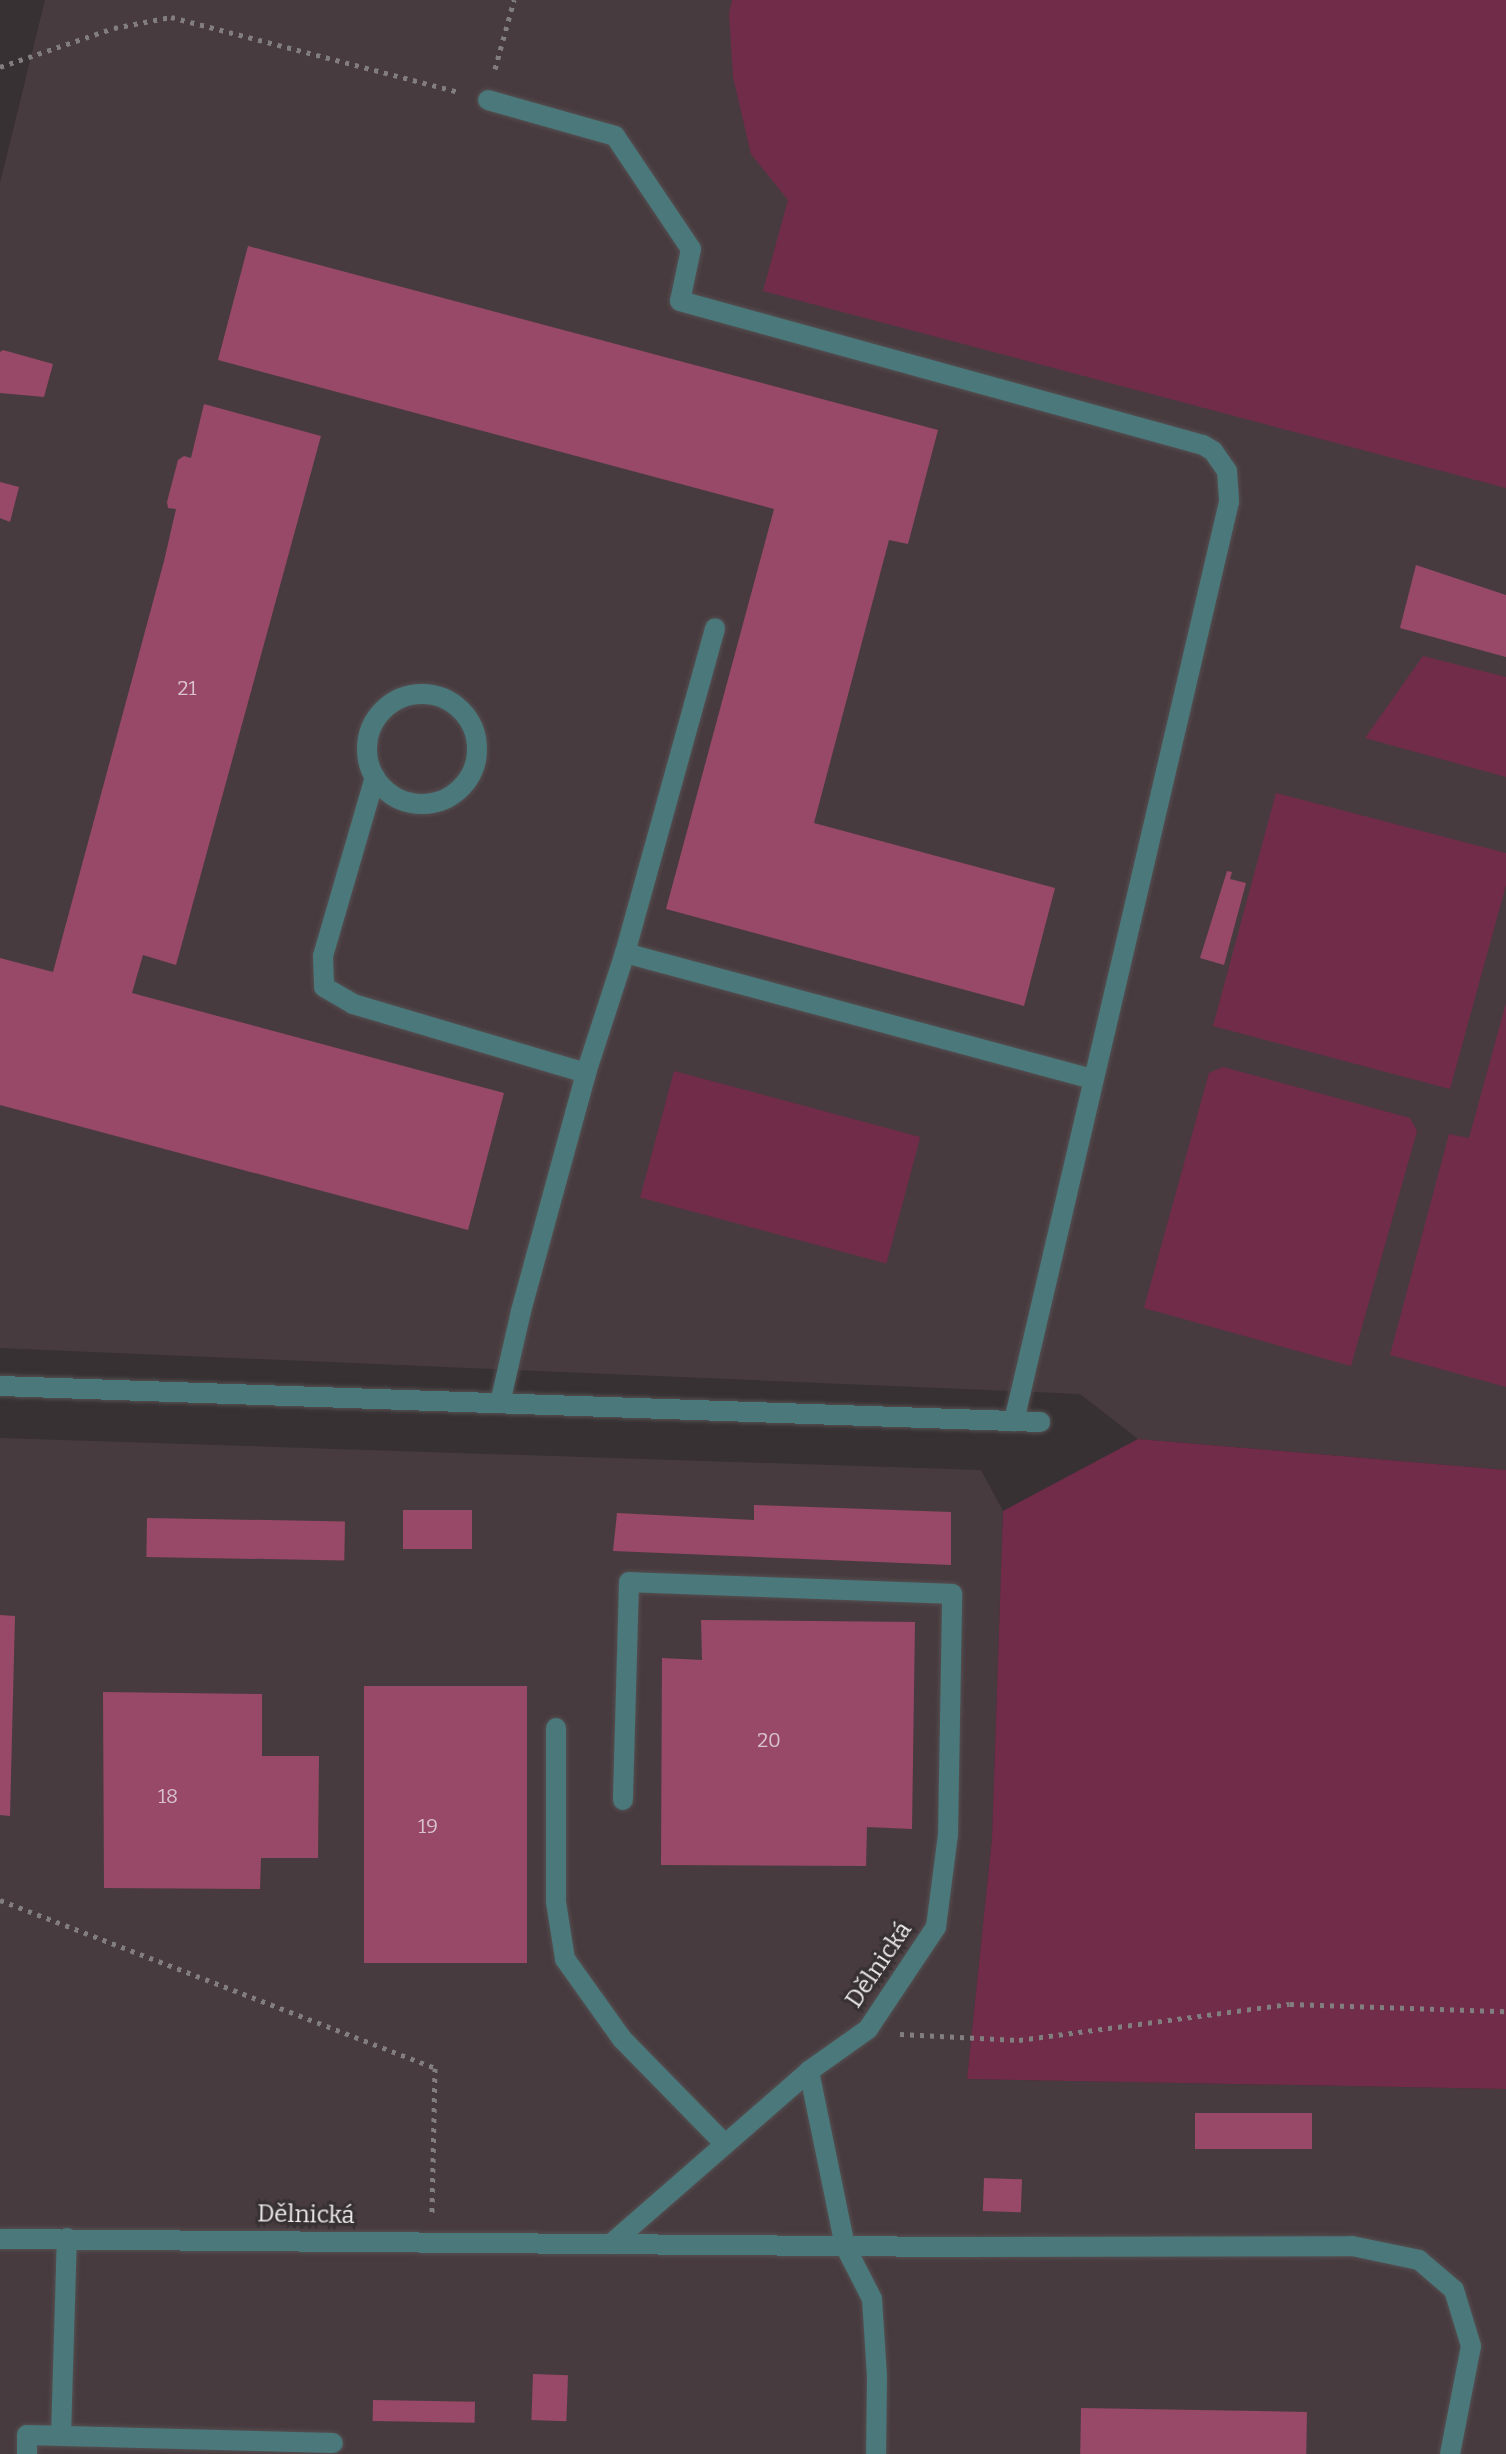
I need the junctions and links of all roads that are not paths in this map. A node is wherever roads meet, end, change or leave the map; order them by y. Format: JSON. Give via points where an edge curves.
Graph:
{"nodes":[{"id":1,"x":488,"y":100,"type":"road end"},
{"id":2,"x":715,"y":628,"type":"dead end"},
{"id":3,"x":375,"y":777,"type":"junction"},
{"id":4,"x":625,"y":953,"type":"junction"},
{"id":5,"x":586,"y":1073,"type":"junction"},
{"id":6,"x":1091,"y":1079,"type":"junction"},
{"id":7,"x":0,"y":1386,"type":"edge"},
{"id":8,"x":500,"y":1403,"type":"junction"},
{"id":9,"x":1014,"y":1421,"type":"junction"},
{"id":10,"x":1040,"y":1422,"type":"dead end"},
{"id":11,"x":556,"y":1728,"type":"dead end"},
{"id":12,"x":623,"y":1800,"type":"dead end"},
{"id":13,"x":809,"y":2071,"type":"junction"},
{"id":14,"x":725,"y":2144,"type":"junction"},
{"id":15,"x":67,"y":2238,"type":"junction"},
{"id":16,"x":0,"y":2239,"type":"edge"},
{"id":17,"x":611,"y":2244,"type":"junction"},
{"id":18,"x":845,"y":2246,"type":"junction"},
{"id":19,"x":61,"y":2436,"type":"junction"},
{"id":20,"x":333,"y":2443,"type":"dead end"},
{"id":21,"x":27,"y":2454,"type":"edge"},
{"id":22,"x":876,"y":2454,"type":"edge"},
{"id":23,"x":1450,"y":2454,"type":"edge"}],
"edges":[{"from":1,"to":6,"type":"street","via":[[615,136],[691,249],[680,301],[1195,442],[1221,461],[1229,502]]},
{"from":2,"to":4,"type":"street"},
{"from":3,"to":3,"type":"street","via":[[400,800],[434,803],[450,797],[472,772],[476,746],[470,721],[440,697],[403,697],[386,707],[371,731],[367,759]]},
{"from":3,"to":5,"type":"street","via":[[323,956],[324,987],[353,1004]]},
{"from":4,"to":5,"type":"street"},
{"from":4,"to":6,"type":"street"},
{"from":5,"to":8,"type":"street"},
{"from":6,"to":9,"type":"street"},
{"from":7,"to":8,"type":"street"},
{"from":8,"to":9,"type":"street"},
{"from":9,"to":10,"type":"street"},
{"from":11,"to":14,"type":"street","via":[[556,1902],[565,1959],[622,2039]]},
{"from":12,"to":13,"type":"street","name":"Dělnická","via":[[629,1582],[952,1594],[948,1835],[936,1927],[868,2029]]},
{"from":13,"to":14,"type":"street","name":"Dělnická"},
{"from":13,"to":18,"type":"street"},
{"from":14,"to":17,"type":"street","name":"Dělnická"},
{"from":15,"to":16,"type":"street","name":"Dělnická"},
{"from":15,"to":17,"type":"street","name":"Dělnická"},
{"from":15,"to":19,"type":"street"},
{"from":17,"to":18,"type":"street","name":"Dělnická"},
{"from":18,"to":22,"type":"street","via":[[872,2299]]},
{"from":18,"to":23,"type":"street","name":"Dělnická","via":[[1352,2246],[1419,2260],[1454,2290],[1471,2346]]},
{"from":19,"to":20,"type":"street"},
{"from":19,"to":21,"type":"street","via":[[27,2435]]}]}
